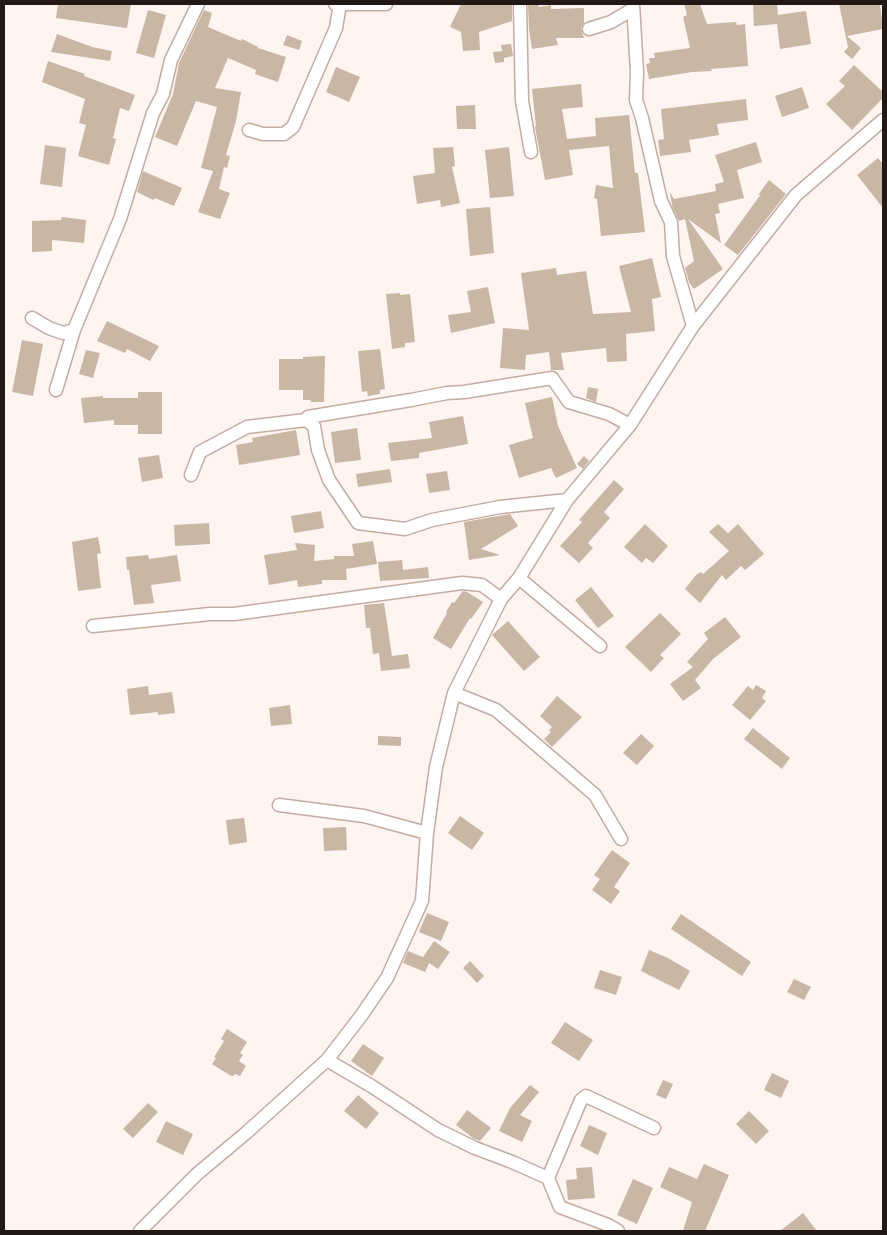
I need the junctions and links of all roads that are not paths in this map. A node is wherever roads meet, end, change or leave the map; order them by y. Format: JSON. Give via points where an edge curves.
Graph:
{"nodes":[{"id":1,"x":198,"y":4,"type":"edge"},
{"id":2,"x":335,"y":4,"type":"edge"},
{"id":3,"x":340,"y":4,"type":"edge"},
{"id":4,"x":386,"y":4,"type":"edge"},
{"id":5,"x":520,"y":4,"type":"edge"},
{"id":6,"x":633,"y":6,"type":"edge"},
{"id":7,"x":589,"y":29,"type":"dead end"},
{"id":8,"x":883,"y":120,"type":"edge"},
{"id":9,"x":249,"y":130,"type":"dead end"},
{"id":10,"x":532,"y":152,"type":"dead end"},
{"id":11,"x":32,"y":318,"type":"dead end"},
{"id":12,"x":693,"y":326,"type":"junction"},
{"id":13,"x":74,"y":330,"type":"junction"},
{"id":14,"x":56,"y":390,"type":"dead end"},
{"id":15,"x":306,"y":420,"type":"junction"},
{"id":16,"x":630,"y":425,"type":"junction"},
{"id":17,"x":191,"y":475,"type":"dead end"},
{"id":18,"x":567,"y":500,"type":"junction"},
{"id":19,"x":519,"y":578,"type":"junction"},
{"id":20,"x":500,"y":599,"type":"junction"},
{"id":21,"x":93,"y":626,"type":"dead end"},
{"id":22,"x":600,"y":646,"type":"dead end"},
{"id":23,"x":454,"y":693,"type":"junction"},
{"id":24,"x":279,"y":805,"type":"dead end"},
{"id":25,"x":426,"y":833,"type":"junction"},
{"id":26,"x":621,"y":839,"type":"dead end"},
{"id":27,"x":327,"y":1060,"type":"junction"},
{"id":28,"x":654,"y":1128,"type":"dead end"},
{"id":29,"x":548,"y":1178,"type":"junction"},
{"id":30,"x":140,"y":1231,"type":"edge"},
{"id":31,"x":618,"y":1231,"type":"edge"}],
"edges":[{"from":1,"to":13,"type":"street","via":[[170,60],[163,94],[153,113],[120,219]]},
{"from":2,"to":3,"type":"street"},
{"from":3,"to":4,"type":"street"},
{"from":3,"to":9,"type":"street","via":[[336,28],[294,127],[284,134]]},
{"from":5,"to":10,"type":"street","via":[[522,101]]},
{"from":6,"to":7,"type":"street","via":[[611,22]]},
{"from":6,"to":12,"type":"street","via":[[636,100],[661,201],[671,222],[673,256]]},
{"from":8,"to":12,"type":"street","via":[[796,195]]},
{"from":11,"to":13,"type":"street","via":[[63,333]]},
{"from":12,"to":16,"type":"street"},
{"from":13,"to":14,"type":"street"},
{"from":15,"to":16,"type":"street","via":[[308,417],[447,392],[552,378],[568,402],[610,414]]},
{"from":15,"to":17,"type":"street","via":[[247,428],[200,452]]},
{"from":15,"to":18,"type":"street","via":[[314,426],[328,480],[358,523],[404,529],[432,520],[500,507]]},
{"from":16,"to":18,"type":"street"},
{"from":18,"to":19,"type":"street"},
{"from":19,"to":20,"type":"street"},
{"from":19,"to":22,"type":"street"},
{"from":20,"to":21,"type":"street","via":[[482,585],[462,583],[234,614]]},
{"from":20,"to":23,"type":"street"},
{"from":23,"to":25,"type":"street","via":[[436,767]]},
{"from":23,"to":26,"type":"street","via":[[496,710],[595,795]]},
{"from":24,"to":25,"type":"street","via":[[364,816]]},
{"from":25,"to":27,"type":"street","via":[[422,901],[386,978]]},
{"from":27,"to":29,"type":"street","via":[[438,1130]]},
{"from":27,"to":30,"type":"street","via":[[197,1174]]},
{"from":28,"to":29,"type":"street","via":[[586,1096],[581,1100]]},
{"from":29,"to":31,"type":"street","via":[[560,1207]]}]}
